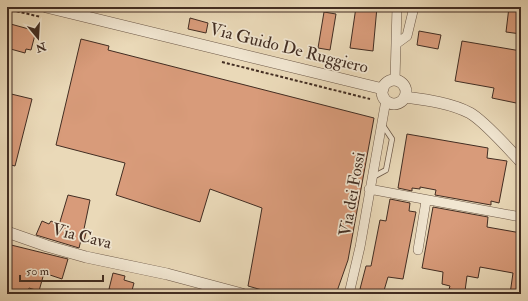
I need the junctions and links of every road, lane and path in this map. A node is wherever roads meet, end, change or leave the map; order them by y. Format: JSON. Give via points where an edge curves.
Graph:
{"nodes":[{"id":1,"x":46,"y":7,"type":"edge"},
{"id":2,"x":397,"y":7,"type":"edge"},
{"id":3,"x":414,"y":7,"type":"edge"},
{"id":4,"x":396,"y":44,"type":"junction"},
{"id":5,"x":395,"y":80,"type":"junction"},
{"id":6,"x":383,"y":89,"type":"junction"},
{"id":7,"x":405,"y":97,"type":"junction"},
{"id":8,"x":386,"y":100,"type":"junction"},
{"id":9,"x":381,"y":122,"type":"junction"},
{"id":10,"x":521,"y":162,"type":"edge"},
{"id":11,"x":371,"y":178,"type":"junction"},
{"id":12,"x":369,"y":189,"type":"junction"},
{"id":13,"x":426,"y":201,"type":"junction"},
{"id":14,"x":521,"y":217,"type":"edge"},
{"id":15,"x":7,"y":232,"type":"edge"},
{"id":16,"x":418,"y":250,"type":"dead end"},
{"id":17,"x":242,"y":294,"type":"edge"},
{"id":18,"x":349,"y":294,"type":"edge"}],
"edges":[{"from":1,"to":6,"type":"street","name":"Via Guido De Ruggiero"},
{"from":2,"to":4,"type":"street"},
{"from":3,"to":4,"type":"street","via":[[407,36]]},
{"from":4,"to":5,"type":"street"},
{"from":5,"to":6,"type":"street","via":[[386,84]]},
{"from":5,"to":7,"type":"street","via":[[405,87]]},
{"from":6,"to":8,"type":"street"},
{"from":7,"to":8,"type":"street","via":[[396,104]]},
{"from":7,"to":10,"type":"street","via":[[433,101],[471,114]]},
{"from":8,"to":9,"type":"street","name":"Via dei Fossi"},
{"from":9,"to":11,"type":"street","name":"Via dei Fossi"},
{"from":9,"to":11,"type":"lane","via":[[392,139],[386,170]]},
{"from":11,"to":12,"type":"street","name":"Via dei Fossi"},
{"from":12,"to":13,"type":"street"},
{"from":12,"to":18,"type":"street","name":"Via dei Fossi","via":[[360,247]]},
{"from":13,"to":14,"type":"street"},
{"from":13,"to":16,"type":"street"},
{"from":15,"to":17,"type":"street","name":"Via Cava","via":[[86,257],[167,274]]}]}
